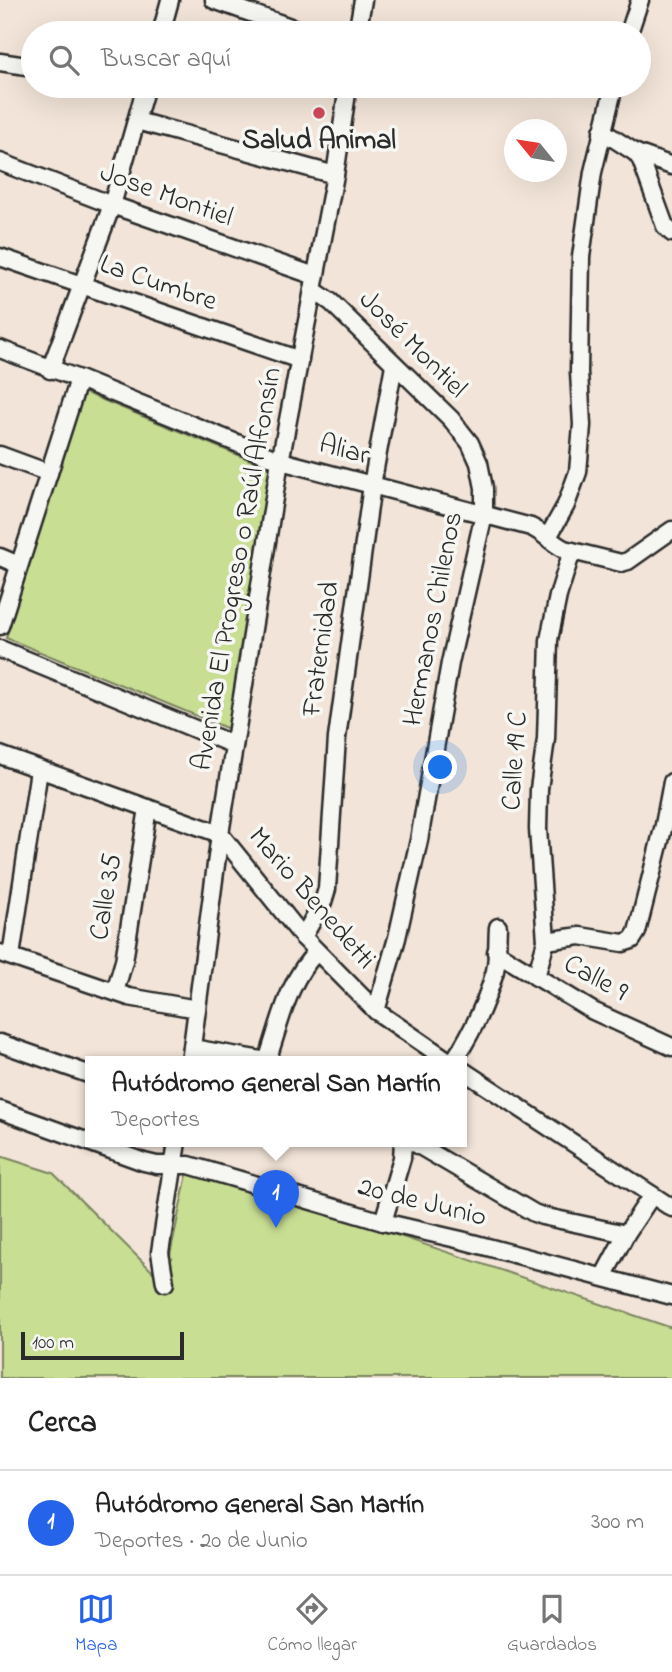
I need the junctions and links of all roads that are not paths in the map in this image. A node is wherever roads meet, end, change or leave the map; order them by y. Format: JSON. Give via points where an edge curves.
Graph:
{"nodes":[{"id":1,"x":170,"y":0,"type":"edge"},
{"id":2,"x":214,"y":0,"type":"edge"},
{"id":3,"x":363,"y":0,"type":"edge"},
{"id":4,"x":640,"y":0,"type":"edge"},
{"id":5,"x":164,"y":21,"type":"edge"},
{"id":6,"x":273,"y":21,"type":"edge"},
{"id":7,"x":359,"y":21,"type":"edge"},
{"id":8,"x":633,"y":21,"type":"edge"},
{"id":9,"x":0,"y":62,"type":"edge"},
{"id":10,"x":21,"y":65,"type":"edge"},
{"id":11,"x":142,"y":98,"type":"edge"},
{"id":12,"x":346,"y":98,"type":"edge"},
{"id":13,"x":611,"y":98,"type":"edge"},
{"id":14,"x":137,"y":121,"type":"junction"},
{"id":15,"x":602,"y":131,"type":"junction"},
{"id":16,"x":636,"y":153,"type":"junction"},
{"id":17,"x":0,"y":162,"type":"edge"},
{"id":18,"x":672,"y":166,"type":"edge"},
{"id":19,"x":335,"y":175,"type":"junction"},
{"id":20,"x":112,"y":205,"type":"junction"},
{"id":21,"x":671,"y":226,"type":"edge"},
{"id":22,"x":0,"y":257,"type":"edge"},
{"id":23,"x":314,"y":283,"type":"junction"},
{"id":24,"x":82,"y":286,"type":"junction"},
{"id":25,"x":0,"y":349,"type":"edge"},
{"id":26,"x":300,"y":360,"type":"junction"},
{"id":27,"x":394,"y":365,"type":"junction"},
{"id":28,"x":50,"y":370,"type":"junction"},
{"id":29,"x":79,"y":379,"type":"junction"},
{"id":30,"x":470,"y":443,"type":"joint"},
{"id":31,"x":0,"y":455,"type":"edge"},
{"id":32,"x":281,"y":461,"type":"junction"},
{"id":33,"x":49,"y":472,"type":"junction"},
{"id":34,"x":372,"y":485,"type":"junction"},
{"id":35,"x":484,"y":514,"type":"junction"},
{"id":36,"x":672,"y":530,"type":"edge"},
{"id":37,"x":548,"y":537,"type":"junction"},
{"id":38,"x":572,"y":551,"type":"junction"},
{"id":39,"x":0,"y":557,"type":"edge"},
{"id":40,"x":19,"y":565,"type":"junction"},
{"id":41,"x":0,"y":626,"type":"edge"},
{"id":42,"x":0,"y":649,"type":"edge"},
{"id":43,"x":234,"y":745,"type":"junction"},
{"id":44,"x":0,"y":755,"type":"edge"},
{"id":45,"x":39,"y":770,"type":"junction"},
{"id":46,"x":672,"y":782,"type":"edge"},
{"id":47,"x":148,"y":808,"type":"junction"},
{"id":48,"x":220,"y":834,"type":"junction"},
{"id":49,"x":498,"y":926,"type":"dead end"},
{"id":50,"x":303,"y":937,"type":"junction"},
{"id":51,"x":546,"y":941,"type":"junction"},
{"id":52,"x":317,"y":952,"type":"junction"},
{"id":53,"x":496,"y":952,"type":"junction"},
{"id":54,"x":5,"y":955,"type":"edge"},
{"id":55,"x":536,"y":976,"type":"junction"},
{"id":56,"x":115,"y":992,"type":"junction"},
{"id":57,"x":197,"y":1009,"type":"junction"},
{"id":58,"x":376,"y":1012,"type":"junction"},
{"id":59,"x":0,"y":1043,"type":"edge"},
{"id":60,"x":672,"y":1047,"type":"edge"},
{"id":61,"x":191,"y":1055,"type":"edge"},
{"id":62,"x":271,"y":1056,"type":"edge"},
{"id":63,"x":441,"y":1056,"type":"edge"},
{"id":64,"x":452,"y":1056,"type":"edge"},
{"id":65,"x":85,"y":1072,"type":"edge"},
{"id":66,"x":467,"y":1074,"type":"edge"},
{"id":67,"x":0,"y":1110,"type":"edge"},
{"id":68,"x":85,"y":1141,"type":"edge"},
{"id":69,"x":102,"y":1147,"type":"edge"},
{"id":70,"x":176,"y":1147,"type":"edge"},
{"id":71,"x":403,"y":1147,"type":"edge"},
{"id":72,"x":422,"y":1147,"type":"edge"},
{"id":73,"x":173,"y":1164,"type":"junction"},
{"id":74,"x":652,"y":1195,"type":"junction"},
{"id":75,"x":672,"y":1208,"type":"edge"},
{"id":76,"x":383,"y":1222,"type":"junction"},
{"id":77,"x":626,"y":1234,"type":"junction"},
{"id":78,"x":603,"y":1278,"type":"junction"},
{"id":79,"x":165,"y":1283,"type":"dead end"},
{"id":80,"x":672,"y":1296,"type":"edge"}],
"edges":[{"from":1,"to":5,"type":"street"},
{"from":2,"to":6,"type":"street"},
{"from":3,"to":7,"type":"street"},
{"from":4,"to":8,"type":"street"},
{"from":9,"to":10,"type":"street"},
{"from":11,"to":14,"type":"street"},
{"from":12,"to":19,"type":"street","name":"Avenida El Progreso o Raúl Alfonsín"},
{"from":13,"to":15,"type":"street"},
{"from":14,"to":19,"type":"street"},
{"from":14,"to":20,"type":"street"},
{"from":15,"to":16,"type":"street"},
{"from":15,"to":37,"type":"street","via":[[581,257],[578,472]]},
{"from":16,"to":18,"type":"street"},
{"from":16,"to":21,"type":"street","via":[[660,217]]},
{"from":17,"to":20,"type":"street","name":"Jose Montiel"},
{"from":19,"to":23,"type":"street","name":"Avenida El Progreso o Raúl Alfonsín"},
{"from":20,"to":23,"type":"street","name":"Jose Montiel"},
{"from":20,"to":24,"type":"street"},
{"from":22,"to":24,"type":"street","name":"La Cumbre"},
{"from":23,"to":26,"type":"street","name":"Avenida El Progreso o Raúl Alfonsín"},
{"from":23,"to":27,"type":"street","name":"José Montiel"},
{"from":24,"to":26,"type":"street","name":"La Cumbre"},
{"from":24,"to":28,"type":"street"},
{"from":25,"to":28,"type":"street","name":"Aliar"},
{"from":26,"to":32,"type":"street","name":"Avenida El Progreso o Raúl Alfonsín"},
{"from":27,"to":30,"type":"street","name":"José Montiel"},
{"from":27,"to":34,"type":"street","name":"Fraternidad"},
{"from":28,"to":29,"type":"street","name":"Aliar"},
{"from":29,"to":32,"type":"street","name":"Aliar"},
{"from":29,"to":33,"type":"street"},
{"from":30,"to":35,"type":"street","name":"Hermanos Chilenos","via":[[484,488]]},
{"from":31,"to":33,"type":"street"},
{"from":32,"to":34,"type":"street","name":"Aliar"},
{"from":32,"to":43,"type":"street","name":"Avenida El Progreso o Raúl Alfonsín"},
{"from":33,"to":40,"type":"street"},
{"from":34,"to":35,"type":"street","name":"Aliar"},
{"from":34,"to":50,"type":"street","name":"Fraternidad","via":[[337,738],[327,889]]},
{"from":35,"to":37,"type":"street","name":"Aliar","via":[[531,527]]},
{"from":35,"to":58,"type":"street","name":"Hermanos Chilenos","via":[[450,663],[419,840]]},
{"from":36,"to":38,"type":"street","name":"Aliar","via":[[628,561]]},
{"from":37,"to":38,"type":"street","name":"Aliar"},
{"from":38,"to":51,"type":"street","name":"Calle 19 C","via":[[549,640],[538,829]]},
{"from":39,"to":40,"type":"street"},
{"from":40,"to":41,"type":"street"},
{"from":42,"to":43,"type":"street"},
{"from":43,"to":48,"type":"street","name":"Avenida El Progreso o Raúl Alfonsín"},
{"from":44,"to":45,"type":"street","name":"Mario Benedetti"},
{"from":45,"to":47,"type":"street","name":"Mario Benedetti"},
{"from":45,"to":54,"type":"street"},
{"from":46,"to":51,"type":"street","via":[[632,940],[624,943],[580,936]]},
{"from":47,"to":48,"type":"street","name":"Mario Benedetti"},
{"from":47,"to":56,"type":"street","name":"Calle 35"},
{"from":48,"to":50,"type":"street","name":"Mario Benedetti"},
{"from":48,"to":57,"type":"street","name":"Avenida El Progreso o Raúl Alfonsín"},
{"from":49,"to":53,"type":"street"},
{"from":50,"to":52,"type":"street","name":"Mario Benedetti"},
{"from":51,"to":55,"type":"street","name":"Calle 19 C"},
{"from":52,"to":58,"type":"street","name":"Mario Benedetti"},
{"from":52,"to":62,"type":"street","via":[[290,993]]},
{"from":53,"to":55,"type":"street","name":"Calle 9"},
{"from":53,"to":64,"type":"street","via":[[483,1009]]},
{"from":54,"to":56,"type":"street"},
{"from":55,"to":60,"type":"street","name":"Calle 9","via":[[593,1011]]},
{"from":56,"to":57,"type":"street"},
{"from":57,"to":61,"type":"street","name":"Avenida El Progreso o Raúl Alfonsín"},
{"from":58,"to":63,"type":"street","name":"Mario Benedetti"},
{"from":59,"to":65,"type":"street"},
{"from":66,"to":74,"type":"street"},
{"from":67,"to":68,"type":"street","name":"20 de Junio"},
{"from":69,"to":73,"type":"street","name":"20 de Junio","via":[[144,1162]]},
{"from":70,"to":73,"type":"street"},
{"from":71,"to":76,"type":"street"},
{"from":72,"to":77,"type":"street","via":[[534,1213]]},
{"from":73,"to":76,"type":"street","name":"20 de Junio"},
{"from":73,"to":79,"type":"street","via":[[160,1252]]},
{"from":74,"to":75,"type":"street"},
{"from":74,"to":77,"type":"street"},
{"from":76,"to":78,"type":"street","name":"20 de Junio"},
{"from":77,"to":78,"type":"street"},
{"from":78,"to":80,"type":"street","name":"20 de Junio"}]}
